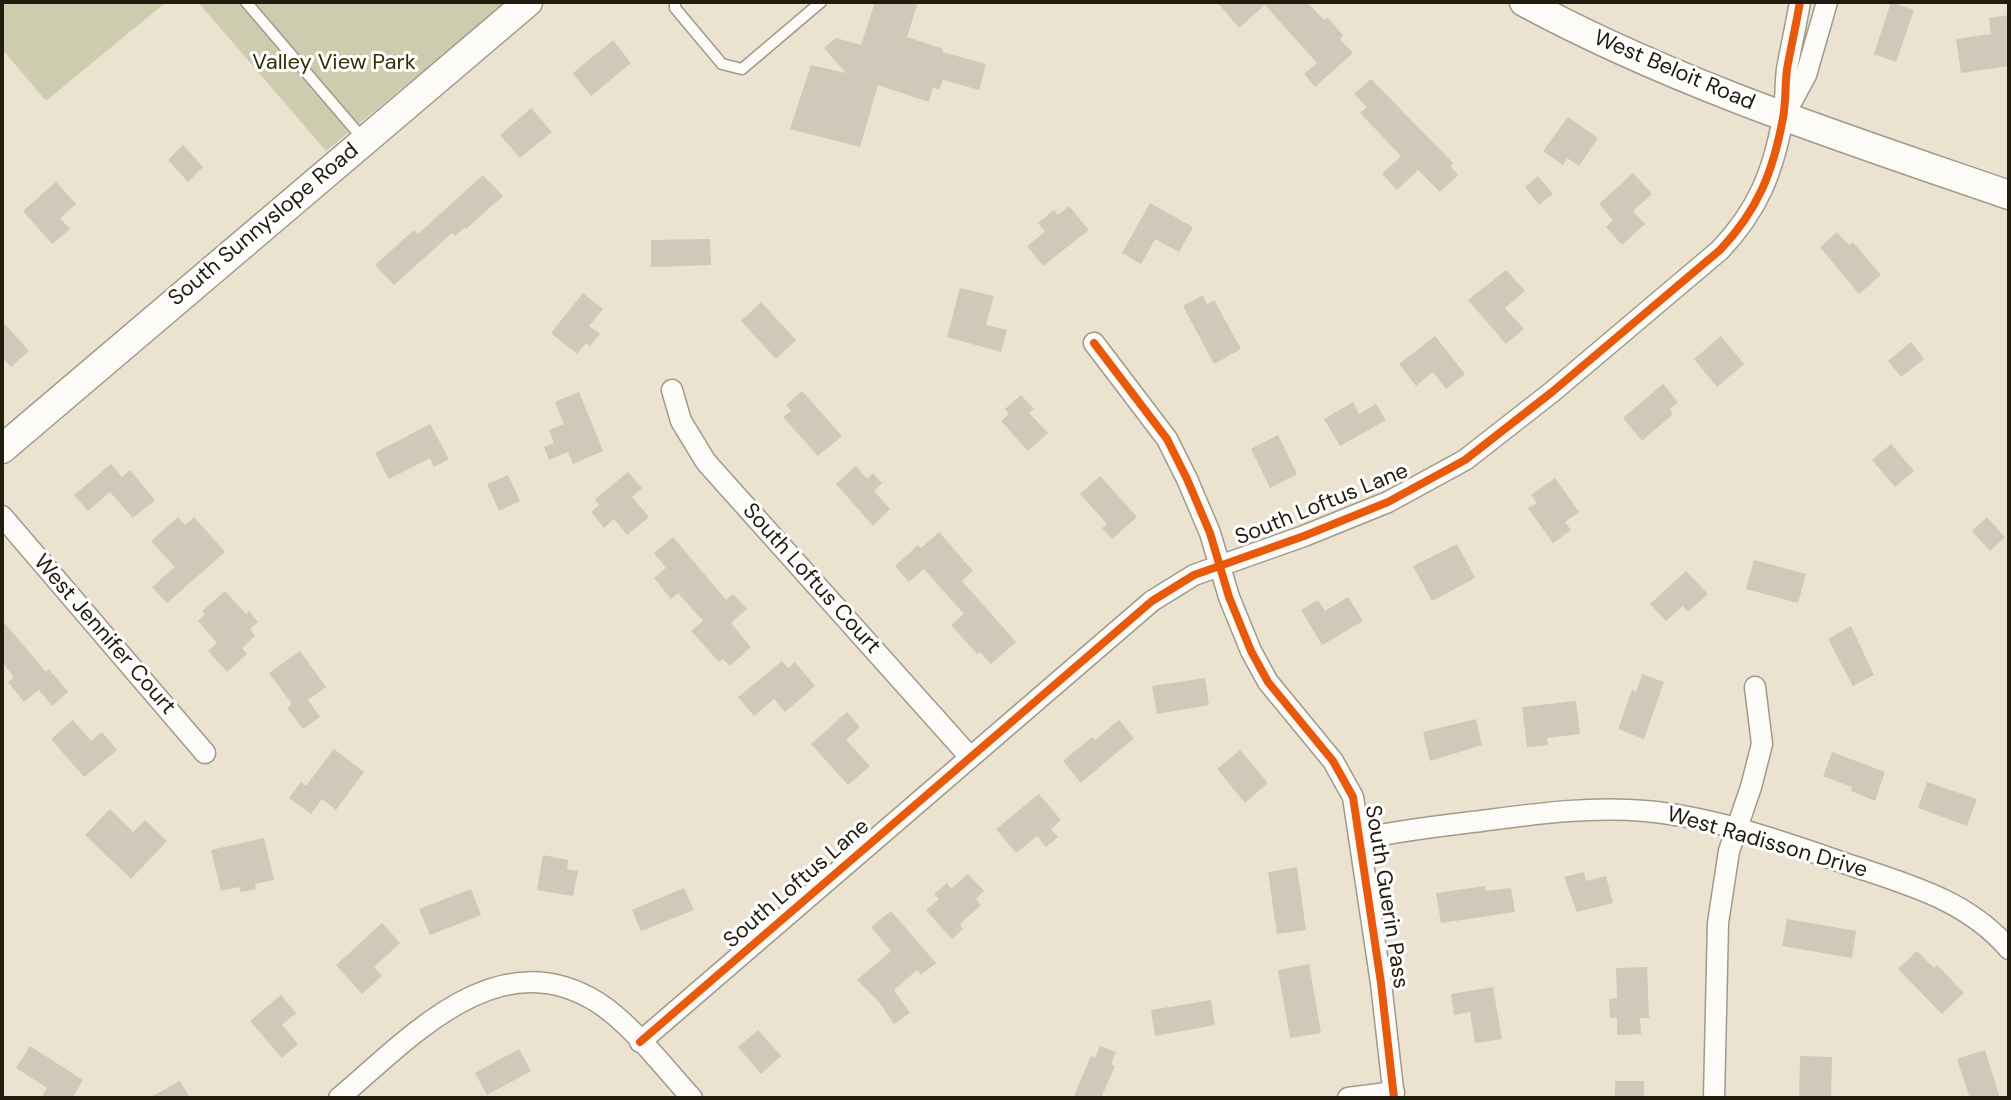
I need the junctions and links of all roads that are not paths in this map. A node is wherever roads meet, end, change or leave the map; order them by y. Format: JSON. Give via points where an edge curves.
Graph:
{"nodes":[{"id":1,"x":246,"y":2,"type":"edge"},
{"id":2,"x":528,"y":2,"type":"edge"},
{"id":3,"x":675,"y":2,"type":"edge"},
{"id":4,"x":821,"y":2,"type":"edge"},
{"id":5,"x":1524,"y":2,"type":"edge"},
{"id":6,"x":1800,"y":2,"type":"edge"},
{"id":7,"x":1827,"y":2,"type":"edge"},
{"id":8,"x":1783,"y":117,"type":"junction"},
{"id":9,"x":364,"y":140,"type":"junction"},
{"id":10,"x":2009,"y":195,"type":"edge"},
{"id":11,"x":1094,"y":343,"type":"dead end"},
{"id":12,"x":672,"y":390,"type":"dead end"},
{"id":13,"x":2,"y":449,"type":"edge"},
{"id":14,"x":2,"y":516,"type":"edge"},
{"id":15,"x":1220,"y":565,"type":"junction"},
{"id":16,"x":1755,"y":687,"type":"dead end"},
{"id":17,"x":205,"y":753,"type":"dead end"},
{"id":18,"x":970,"y":757,"type":"junction"},
{"id":19,"x":1735,"y":830,"type":"junction"},
{"id":20,"x":1361,"y":839,"type":"junction"},
{"id":21,"x":2008,"y":947,"type":"edge"},
{"id":22,"x":640,"y":1042,"type":"junction"},
{"id":23,"x":1394,"y":1095,"type":"edge"},
{"id":24,"x":339,"y":1098,"type":"edge"},
{"id":25,"x":692,"y":1098,"type":"edge"},
{"id":26,"x":1348,"y":1098,"type":"edge"},
{"id":27,"x":1714,"y":1098,"type":"edge"}],
"edges":[{"from":1,"to":9,"type":"lane"},
{"from":2,"to":9,"type":"street","name":"South Sunnyslope Road"},
{"from":3,"to":4,"type":"lane","via":[[722,64],[742,69]]},
{"from":5,"to":8,"type":"street","name":"West Beloit Road","via":[[1626,53]]},
{"from":6,"to":8,"type":"street"},
{"from":7,"to":8,"type":"street","via":[[1806,75]]},
{"from":8,"to":10,"type":"street","name":"West Beloit Road"},
{"from":8,"to":15,"type":"street","name":"South Loftus Lane","via":[[1758,202],[1738,231],[1506,430],[1465,460],[1388,502]]},
{"from":9,"to":13,"type":"street","name":"South Sunnyslope Road"},
{"from":11,"to":15,"type":"street","name":"South Guerin Pass","via":[[1167,439]]},
{"from":12,"to":18,"type":"street","name":"South Loftus Court","via":[[681,421],[706,462]]},
{"from":14,"to":17,"type":"street","name":"West Jennifer Court"},
{"from":15,"to":18,"type":"street","name":"South Loftus Lane","via":[[1152,601]]},
{"from":15,"to":20,"type":"street","name":"South Guerin Pass","via":[[1268,682],[1345,780]]},
{"from":16,"to":19,"type":"street","via":[[1762,744]]},
{"from":18,"to":22,"type":"street","name":"South Loftus Lane"},
{"from":19,"to":20,"type":"street","name":"West Radisson Drive","via":[[1682,816],[1602,808],[1431,825]]},
{"from":19,"to":21,"type":"street","name":"West Radisson Drive","via":[[1924,889],[1976,917]]},
{"from":19,"to":27,"type":"street","via":[[1718,923]]},
{"from":20,"to":23,"type":"street","name":"South Guerin Pass"},
{"from":22,"to":24,"type":"street","via":[[599,1003],[567,987],[504,984],[445,1011]]},
{"from":22,"to":25,"type":"street"},
{"from":23,"to":26,"type":"street"}]}
